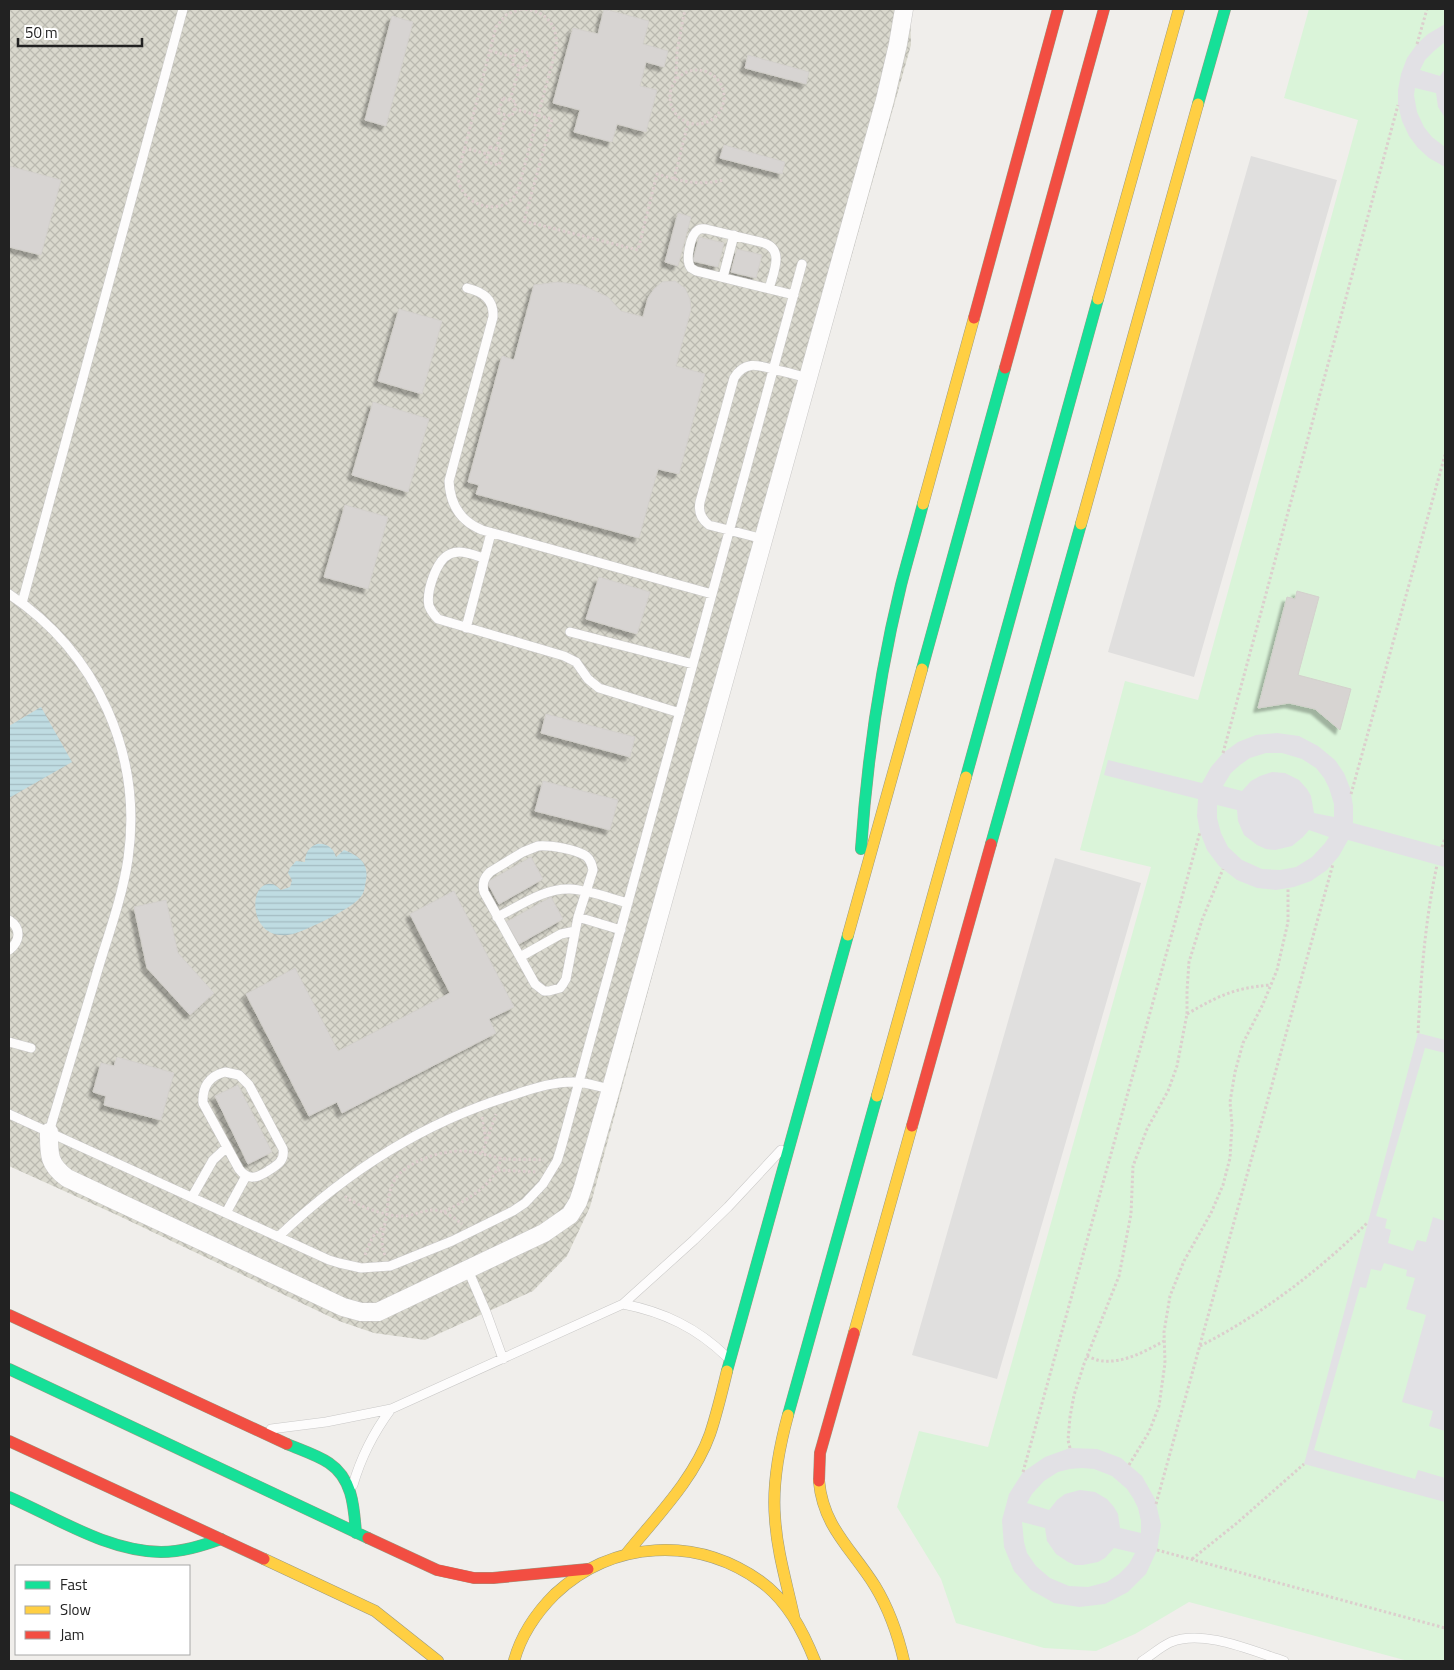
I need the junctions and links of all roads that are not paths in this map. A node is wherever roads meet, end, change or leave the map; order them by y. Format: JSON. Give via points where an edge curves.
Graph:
{"nodes":[{"id":1,"x":183,"y":9,"type":"edge"},
{"id":2,"x":904,"y":9,"type":"edge"},
{"id":3,"x":1058,"y":9,"type":"edge"},
{"id":4,"x":1104,"y":9,"type":"edge"},
{"id":5,"x":1179,"y":9,"type":"edge"},
{"id":6,"x":1225,"y":9,"type":"edge"},
{"id":7,"x":734,"y":235,"type":"junction"},
{"id":8,"x":802,"y":264,"type":"dead end"},
{"id":9,"x":723,"y":277,"type":"junction"},
{"id":10,"x":467,"y":288,"type":"dead end"},
{"id":11,"x":769,"y":289,"type":"junction"},
{"id":12,"x":794,"y":295,"type":"junction"},
{"id":13,"x":774,"y":369,"type":"junction"},
{"id":14,"x":808,"y":378,"type":"junction"},
{"id":15,"x":730,"y":531,"type":"junction"},
{"id":16,"x":491,"y":532,"type":"junction"},
{"id":17,"x":763,"y":539,"type":"junction"},
{"id":18,"x":484,"y":558,"type":"junction"},
{"id":19,"x":9,"y":594,"type":"edge"},
{"id":20,"x":712,"y":594,"type":"junction"},
{"id":21,"x":22,"y":603,"type":"junction"},
{"id":22,"x":466,"y":628,"type":"junction"},
{"id":23,"x":570,"y":632,"type":"dead end"},
{"id":24,"x":693,"y":664,"type":"junction"},
{"id":25,"x":680,"y":713,"type":"junction"},
{"id":26,"x":586,"y":892,"type":"junction"},
{"id":27,"x":858,"y":901,"type":"junction"},
{"id":28,"x":628,"y":904,"type":"junction"},
{"id":29,"x":497,"y":917,"type":"junction"},
{"id":30,"x":578,"y":917,"type":"junction"},
{"id":31,"x":9,"y":920,"type":"edge"},
{"id":32,"x":620,"y":930,"type":"junction"},
{"id":33,"x":575,"y":931,"type":"junction"},
{"id":34,"x":9,"y":950,"type":"edge"},
{"id":35,"x":520,"y":958,"type":"junction"},
{"id":36,"x":9,"y":1042,"type":"edge"},
{"id":37,"x":31,"y":1048,"type":"dead end"},
{"id":38,"x":579,"y":1082,"type":"junction"},
{"id":39,"x":611,"y":1089,"type":"junction"},
{"id":40,"x":9,"y":1114,"type":"edge"},
{"id":41,"x":49,"y":1132,"type":"junction"},
{"id":42,"x":792,"y":1136,"type":"junction"},
{"id":43,"x":227,"y":1147,"type":"junction"},
{"id":44,"x":246,"y":1176,"type":"junction"},
{"id":45,"x":192,"y":1197,"type":"junction"},
{"id":46,"x":226,"y":1213,"type":"junction"},
{"id":47,"x":278,"y":1237,"type":"junction"},
{"id":48,"x":468,"y":1270,"type":"junction"},
{"id":49,"x":623,"y":1304,"type":"junction"},
{"id":50,"x":9,"y":1315,"type":"edge"},
{"id":51,"x":503,"y":1359,"type":"junction"},
{"id":52,"x":730,"y":1360,"type":"junction"},
{"id":53,"x":9,"y":1369,"type":"edge"},
{"id":54,"x":390,"y":1409,"type":"junction"},
{"id":55,"x":260,"y":1430,"type":"junction"},
{"id":56,"x":9,"y":1441,"type":"edge"},
{"id":57,"x":351,"y":1492,"type":"junction"},
{"id":58,"x":9,"y":1496,"type":"edge"},
{"id":59,"x":356,"y":1533,"type":"junction"},
{"id":60,"x":221,"y":1540,"type":"junction"},
{"id":61,"x":627,"y":1553,"type":"junction"},
{"id":62,"x":588,"y":1569,"type":"junction"},
{"id":63,"x":794,"y":1617,"type":"junction"},
{"id":64,"x":438,"y":1661,"type":"edge"},
{"id":65,"x":514,"y":1661,"type":"edge"},
{"id":66,"x":815,"y":1661,"type":"edge"},
{"id":67,"x":904,"y":1661,"type":"edge"},
{"id":68,"x":1142,"y":1661,"type":"edge"},
{"id":69,"x":1284,"y":1661,"type":"edge"}],
"edges":[{"from":1,"to":21,"type":"lane"},
{"from":2,"to":14,"type":"street","via":[[885,100]]},
{"from":3,"to":27,"type":"main road","via":[[900,586],[867,774]]},
{"from":4,"to":27,"type":"main road"},
{"from":5,"to":63,"type":"main road","via":[[847,1217],[786,1420],[776,1475],[776,1530]]},
{"from":6,"to":67,"type":"main road","via":[[878,1227],[820,1453],[818,1481],[830,1523],[877,1588],[896,1630]]},
{"from":7,"to":9,"type":"lane"},
{"from":7,"to":9,"type":"lane","via":[[700,229],[694,234],[688,256],[688,265],[693,270]]},
{"from":7,"to":11,"type":"lane","via":[[774,249],[776,260]]},
{"from":8,"to":12,"type":"lane"},
{"from":9,"to":11,"type":"lane"},
{"from":10,"to":16,"type":"lane","via":[[479,291],[489,299],[494,310],[451,472],[450,490],[460,515],[474,526]]},
{"from":11,"to":12,"type":"lane"},
{"from":12,"to":13,"type":"lane"},
{"from":13,"to":14,"type":"lane"},
{"from":13,"to":15,"type":"lane"},
{"from":13,"to":15,"type":"lane","via":[[751,365],[741,369],[734,378],[699,507],[701,517],[709,525]]},
{"from":14,"to":17,"type":"street"},
{"from":15,"to":17,"type":"lane"},
{"from":15,"to":20,"type":"lane"},
{"from":16,"to":18,"type":"lane"},
{"from":16,"to":20,"type":"lane"},
{"from":17,"to":39,"type":"street"},
{"from":18,"to":22,"type":"lane"},
{"from":18,"to":22,"type":"lane","via":[[458,552],[444,557],[436,569],[429,594],[430,608],[438,619]]},
{"from":19,"to":21,"type":"lane"},
{"from":20,"to":24,"type":"lane"},
{"from":21,"to":41,"type":"lane","via":[[58,635],[79,660],[100,694],[111,716],[125,763],[131,811],[131,835],[123,883]]},
{"from":22,"to":25,"type":"lane","via":[[564,656],[576,662],[598,688]]},
{"from":23,"to":24,"type":"lane"},
{"from":24,"to":25,"type":"lane"},
{"from":25,"to":28,"type":"lane"},
{"from":26,"to":28,"type":"lane"},
{"from":26,"to":29,"type":"lane","via":[[555,890]]},
{"from":26,"to":29,"type":"lane","via":[[593,870],[590,860],[553,846],[538,846],[486,876],[484,892]]},
{"from":26,"to":30,"type":"lane"},
{"from":27,"to":42,"type":"main road"},
{"from":28,"to":32,"type":"lane"},
{"from":29,"to":35,"type":"lane"},
{"from":30,"to":32,"type":"lane"},
{"from":30,"to":33,"type":"lane"},
{"from":31,"to":34,"type":"lane","via":[[18,933],[15,945]]},
{"from":32,"to":38,"type":"lane"},
{"from":33,"to":35,"type":"lane","via":[[562,934]]},
{"from":33,"to":35,"type":"lane","via":[[566,979],[555,990],[544,991],[534,984]]},
{"from":36,"to":37,"type":"lane"},
{"from":38,"to":39,"type":"lane"},
{"from":38,"to":47,"type":"lane","via":[[548,1085],[502,1098],[430,1128],[335,1187]]},
{"from":38,"to":47,"type":"lane","via":[[551,1172],[544,1184],[514,1211],[432,1251],[390,1266],[361,1268],[334,1262]]},
{"from":39,"to":48,"type":"street","via":[[583,1187],[570,1215],[544,1233]]},
{"from":40,"to":41,"type":"lane"},
{"from":41,"to":45,"type":"lane"},
{"from":41,"to":48,"type":"street","via":[[48,1153],[58,1171],[67,1178],[343,1307],[378,1312]]},
{"from":42,"to":49,"type":"lane","via":[[701,1234]]},
{"from":42,"to":52,"type":"main road"},
{"from":43,"to":44,"type":"lane"},
{"from":43,"to":44,"type":"lane","via":[[206,1110],[203,1097],[212,1078],[225,1072],[239,1075],[249,1084],[283,1152],[277,1165],[256,1178]]},
{"from":43,"to":45,"type":"lane","via":[[212,1160]]},
{"from":44,"to":46,"type":"lane"},
{"from":45,"to":46,"type":"lane"},
{"from":46,"to":47,"type":"lane"},
{"from":48,"to":51,"type":"lane"},
{"from":49,"to":51,"type":"lane"},
{"from":49,"to":52,"type":"lane","via":[[657,1312],[689,1327]]},
{"from":50,"to":55,"type":"main road"},
{"from":51,"to":54,"type":"lane"},
{"from":52,"to":61,"type":"main road","via":[[710,1434],[696,1464]]},
{"from":53,"to":59,"type":"main road"},
{"from":54,"to":55,"type":"lane","via":[[326,1422]]},
{"from":54,"to":57,"type":"lane","via":[[370,1440]]},
{"from":55,"to":57,"type":"main road","via":[[329,1463],[343,1476]]},
{"from":56,"to":60,"type":"main road"},
{"from":57,"to":59,"type":"main road"},
{"from":58,"to":60,"type":"main road","via":[[131,1549],[176,1551]]},
{"from":59,"to":62,"type":"main road","via":[[436,1570],[465,1576],[493,1578]]},
{"from":60,"to":64,"type":"main road","via":[[375,1611]]},
{"from":61,"to":62,"type":"main road"},
{"from":61,"to":63,"type":"main road","via":[[678,1549],[708,1555],[761,1582]]},
{"from":62,"to":65,"type":"main road","via":[[554,1594],[538,1613],[525,1633]]},
{"from":63,"to":66,"type":"main road"},
{"from":68,"to":69,"type":"lane","via":[[1173,1642],[1199,1638]]}]}
